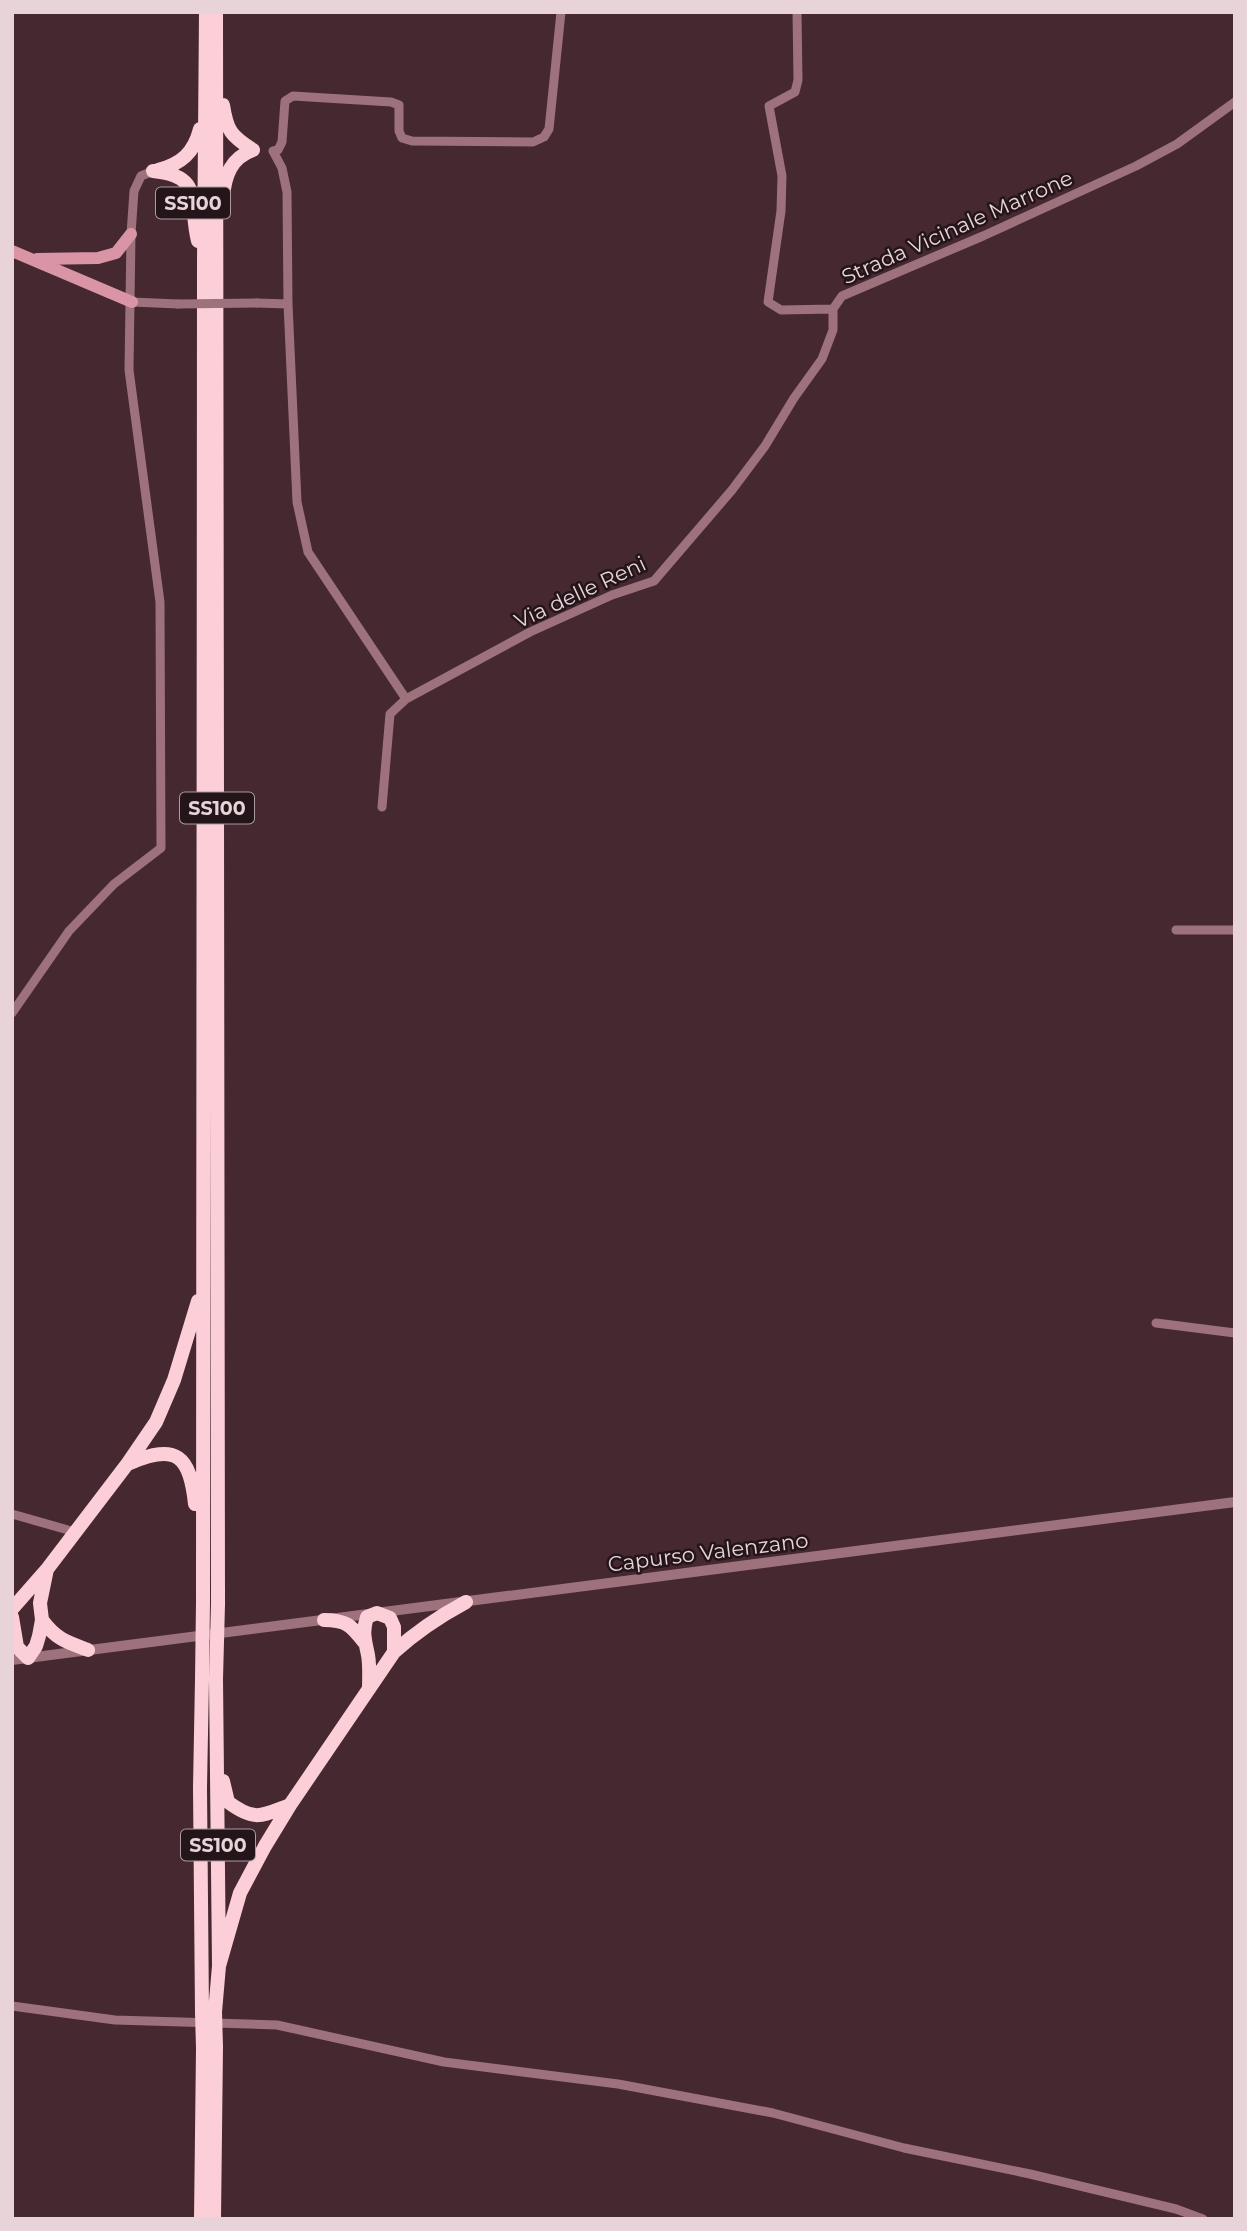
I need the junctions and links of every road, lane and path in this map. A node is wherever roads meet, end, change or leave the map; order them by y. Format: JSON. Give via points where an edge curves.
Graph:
{"nodes":[{"id":1,"x":206,"y":12,"type":"edge"},
{"id":2,"x":216,"y":12,"type":"edge"},
{"id":3,"x":561,"y":12,"type":"edge"},
{"id":4,"x":797,"y":12,"type":"edge"},
{"id":5,"x":217,"y":81,"type":"junction"},
{"id":6,"x":1235,"y":102,"type":"edge"},
{"id":7,"x":204,"y":114,"type":"junction"},
{"id":8,"x":253,"y":150,"type":"junction"},
{"id":9,"x":273,"y":152,"type":"junction"},
{"id":10,"x":153,"y":171,"type":"junction"},
{"id":11,"x":131,"y":234,"type":"junction"},
{"id":12,"x":216,"y":235,"type":"junction"},
{"id":13,"x":12,"y":251,"type":"edge"},
{"id":14,"x":32,"y":259,"type":"junction"},
{"id":15,"x":204,"y":260,"type":"junction"},
{"id":16,"x":132,"y":302,"type":"junction"},
{"id":17,"x":288,"y":304,"type":"junction"},
{"id":18,"x":833,"y":309,"type":"junction"},
{"id":19,"x":406,"y":699,"type":"junction"},
{"id":20,"x":382,"y":807,"type":"dead end"},
{"id":21,"x":1176,"y":930,"type":"dead end"},
{"id":22,"x":1235,"y":930,"type":"edge"},
{"id":23,"x":12,"y":1013,"type":"edge"},
{"id":24,"x":203,"y":1283,"type":"junction"},
{"id":25,"x":1156,"y":1323,"type":"dead end"},
{"id":26,"x":1235,"y":1333,"type":"edge"},
{"id":27,"x":128,"y":1463,"type":"junction"},
{"id":28,"x":1235,"y":1502,"type":"edge"},
{"id":29,"x":12,"y":1514,"type":"edge"},
{"id":30,"x":75,"y":1532,"type":"junction"},
{"id":31,"x":48,"y":1567,"type":"junction"},
{"id":32,"x":203,"y":1568,"type":"junction"},
{"id":33,"x":466,"y":1602,"type":"junction"},
{"id":34,"x":12,"y":1609,"type":"edge"},
{"id":35,"x":377,"y":1613,"type":"junction"},
{"id":36,"x":12,"y":1617,"type":"edge"},
{"id":37,"x":42,"y":1620,"type":"junction"},
{"id":38,"x":324,"y":1620,"type":"junction"},
{"id":39,"x":364,"y":1642,"type":"junction"},
{"id":40,"x":88,"y":1650,"type":"junction"},
{"id":41,"x":394,"y":1652,"type":"junction"},
{"id":42,"x":28,"y":1658,"type":"junction"},
{"id":43,"x":12,"y":1660,"type":"edge"},
{"id":44,"x":209,"y":1679,"type":"junction"},
{"id":45,"x":369,"y":1690,"type":"junction"},
{"id":46,"x":216,"y":1695,"type":"junction"},
{"id":47,"x":290,"y":1805,"type":"junction"},
{"id":48,"x":219,"y":1966,"type":"junction"},
{"id":49,"x":12,"y":2006,"type":"edge"},
{"id":50,"x":208,"y":2012,"type":"junction"},
{"id":51,"x":209,"y":2048,"type":"junction"},
{"id":52,"x":201,"y":2219,"type":"edge"},
{"id":53,"x":214,"y":2219,"type":"edge"},
{"id":54,"x":1203,"y":2219,"type":"edge"}],
"edges":[{"from":1,"to":7,"type":"highway","number":"SS100"},
{"from":2,"to":5,"type":"highway","number":"SS100"},
{"from":3,"to":9,"type":"street","via":[[549,129],[544,137],[533,142],[412,141],[402,138],[399,106],[391,102],[293,96],[285,101],[282,142]]},
{"from":4,"to":18,"type":"street","name":"Strada Vicinale Marrone","via":[[795,92],[769,106],[782,176],[768,302],[781,310]]},
{"from":5,"to":8,"type":"highway","number":"SS100","via":[[231,134]]},
{"from":5,"to":12,"type":"highway","number":"SS100"},
{"from":6,"to":18,"type":"street","name":"Strada Vicinale Marrone","via":[[1177,144],[1136,166],[842,296]]},
{"from":7,"to":10,"type":"highway","number":"SS100","via":[[198,140],[188,155],[173,166]]},
{"from":7,"to":15,"type":"highway","number":"SS100"},
{"from":8,"to":9,"type":"street"},
{"from":8,"to":12,"type":"highway","number":"SS100","via":[[229,169],[222,226]]},
{"from":9,"to":17,"type":"street","via":[[287,192]]},
{"from":10,"to":11,"type":"street","via":[[141,177],[134,191]]},
{"from":10,"to":15,"type":"highway","number":"SS100","via":[[184,179],[190,189]]},
{"from":11,"to":14,"type":"main road","via":[[116,253],[98,258]]},
{"from":11,"to":16,"type":"street"},
{"from":12,"to":44,"type":"highway","number":"SS100","bridge":true,"via":[[218,1604]]},
{"from":13,"to":14,"type":"main road"},
{"from":14,"to":16,"type":"main road"},
{"from":15,"to":24,"type":"highway","number":"SS100"},
{"from":16,"to":17,"type":"street","bridge":true},
{"from":16,"to":23,"type":"street","via":[[129,370],[160,601],[161,848],[114,884],[69,931]]},
{"from":17,"to":19,"type":"street","via":[[297,502],[308,552]]},
{"from":18,"to":19,"type":"street","name":"Via delle Reni","via":[[833,330],[822,359],[765,446],[654,581],[530,632]]},
{"from":19,"to":20,"type":"street","via":[[390,714]]},
{"from":21,"to":22,"type":"street"},
{"from":24,"to":27,"type":"highway","number":"SS100","via":[[174,1380],[156,1422]]},
{"from":24,"to":32,"type":"highway","number":"SS100"},
{"from":25,"to":26,"type":"street"},
{"from":27,"to":30,"type":"highway","number":"SS100"},
{"from":27,"to":32,"type":"highway","via":[[150,1454],[166,1454],[180,1458],[188,1468]]},
{"from":28,"to":33,"type":"street","name":"Capurso Valenzano"},
{"from":29,"to":30,"type":"street"},
{"from":30,"to":31,"type":"highway","number":"SS100"},
{"from":31,"to":34,"type":"highway","number":"SS100"},
{"from":31,"to":37,"type":"highway","number":"SS100","via":[[40,1603]]},
{"from":32,"to":44,"type":"highway","number":"SS100","bridge":true},
{"from":33,"to":35,"type":"street","name":"Capurso Valenzano"},
{"from":33,"to":41,"type":"highway","number":"SS100"},
{"from":35,"to":38,"type":"street","name":"Capurso Valenzano"},
{"from":35,"to":39,"type":"highway","via":[[367,1617]]},
{"from":35,"to":41,"type":"highway","via":[[390,1618],[394,1627]]},
{"from":36,"to":42,"type":"highway","via":[[17,1647]]},
{"from":37,"to":40,"type":"highway","via":[[64,1642]]},
{"from":37,"to":42,"type":"highway","number":"SS100"},
{"from":38,"to":39,"type":"highway","via":[[341,1620]]},
{"from":38,"to":40,"type":"street","name":"Capurso Valenzano"},
{"from":39,"to":45,"type":"highway"},
{"from":40,"to":42,"type":"street","name":"Capurso Valenzano"},
{"from":41,"to":45,"type":"highway","number":"SS100"},
{"from":42,"to":43,"type":"street","name":"Capurso Valenzano"},
{"from":44,"to":46,"type":"highway","number":"SS100"},
{"from":44,"to":50,"type":"highway","number":"SS100","via":[[200,1788]]},
{"from":45,"to":47,"type":"highway","number":"SS100"},
{"from":46,"to":47,"type":"highway","number":"SS100","via":[[228,1802],[243,1813],[261,1816]]},
{"from":46,"to":48,"type":"highway","number":"SS100"},
{"from":47,"to":48,"type":"highway","number":"SS100","via":[[240,1893]]},
{"from":48,"to":50,"type":"highway","number":"SS100"},
{"from":49,"to":54,"type":"street","via":[[115,2020],[277,2025],[444,2062],[618,2084],[773,2113]]},
{"from":50,"to":51,"type":"highway","number":"SS100","bridge":true},
{"from":51,"to":52,"type":"highway","number":"SS100"},
{"from":51,"to":53,"type":"highway","number":"SS100"}]}
